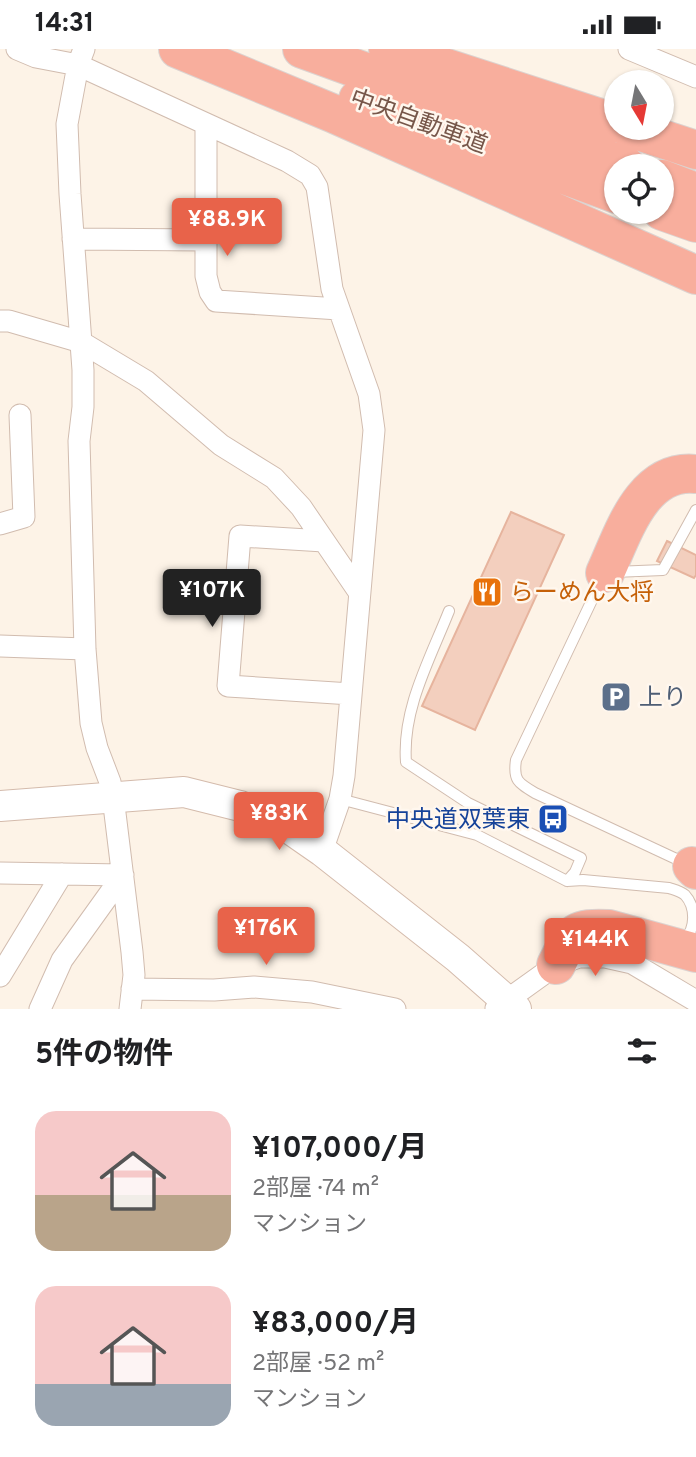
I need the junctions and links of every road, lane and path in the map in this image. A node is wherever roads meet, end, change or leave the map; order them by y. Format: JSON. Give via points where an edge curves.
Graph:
{"nodes":[{"id":1,"x":17,"y":49,"type":"edge"},
{"id":2,"x":178,"y":49,"type":"edge"},
{"id":3,"x":223,"y":49,"type":"edge"},
{"id":4,"x":302,"y":49,"type":"edge"},
{"id":5,"x":388,"y":49,"type":"edge"},
{"id":6,"x":629,"y":49,"type":"edge"},
{"id":7,"x":82,"y":56,"type":"edge"},
{"id":8,"x":696,"y":77,"type":"edge"},
{"id":9,"x":604,"y":120,"type":"edge"},
{"id":10,"x":206,"y":125,"type":"junction"},
{"id":11,"x":666,"y":140,"type":"edge"},
{"id":12,"x":696,"y":150,"type":"edge"},
{"id":13,"x":604,"y":158,"type":"edge"},
{"id":14,"x":674,"y":184,"type":"edge"},
{"id":15,"x":604,"y":190,"type":"edge"},
{"id":16,"x":696,"y":192,"type":"edge"},
{"id":17,"x":674,"y":215,"type":"edge"},
{"id":18,"x":696,"y":223,"type":"edge"},
{"id":19,"x":73,"y":240,"type":"junction"},
{"id":20,"x":206,"y":240,"type":"junction"},
{"id":21,"x":696,"y":275,"type":"edge"},
{"id":22,"x":339,"y":309,"type":"junction"},
{"id":23,"x":0,"y":321,"type":"edge"},
{"id":24,"x":81,"y":342,"type":"junction"},
{"id":25,"x":20,"y":415,"type":"dead end"},
{"id":26,"x":696,"y":474,"type":"edge"},
{"id":27,"x":696,"y":510,"type":"edge"},
{"id":28,"x":0,"y":524,"type":"edge"},
{"id":29,"x":324,"y":541,"type":"junction"},
{"id":30,"x":605,"y":573,"type":"junction"},
{"id":31,"x":359,"y":592,"type":"junction"},
{"id":32,"x":449,"y":611,"type":"dead end"},
{"id":33,"x":0,"y":646,"type":"edge"},
{"id":34,"x":85,"y":649,"type":"junction"},
{"id":35,"x":351,"y":694,"type":"junction"},
{"id":36,"x":113,"y":797,"type":"junction"},
{"id":37,"x":340,"y":799,"type":"junction"},
{"id":38,"x":0,"y":806,"type":"edge"},
{"id":39,"x":322,"y":851,"type":"junction"},
{"id":40,"x":695,"y":868,"type":"edge"},
{"id":41,"x":0,"y":873,"type":"edge"},
{"id":42,"x":62,"y":874,"type":"junction"},
{"id":43,"x":123,"y":875,"type":"junction"},
{"id":44,"x":567,"y":881,"type":"junction"},
{"id":45,"x":682,"y":949,"type":"edge"},
{"id":46,"x":556,"y":965,"type":"junction"},
{"id":47,"x":0,"y":976,"type":"edge"},
{"id":48,"x":131,"y":999,"type":"edge"},
{"id":49,"x":696,"y":1001,"type":"edge"},
{"id":50,"x":505,"y":1006,"type":"edge"},
{"id":51,"x":40,"y":1009,"type":"edge"},
{"id":52,"x":395,"y":1009,"type":"edge"}],
"edges":[{"from":1,"to":7,"type":"street","via":[[36,57]]},
{"from":2,"to":21,"type":"highway"},
{"from":3,"to":15,"type":"highway","name":"中央自動車道"},
{"from":4,"to":13,"type":"highway","name":"中央自動車道"},
{"from":5,"to":9,"type":"highway"},
{"from":6,"to":8,"type":"street"},
{"from":7,"to":10,"type":"street"},
{"from":7,"to":19,"type":"street","via":[[67,124]]},
{"from":10,"to":20,"type":"street"},
{"from":10,"to":22,"type":"street","via":[[310,175],[317,187]]},
{"from":11,"to":12,"type":"highway"},
{"from":14,"to":16,"type":"highway"},
{"from":17,"to":18,"type":"highway"},
{"from":19,"to":20,"type":"street"},
{"from":19,"to":24,"type":"street"},
{"from":20,"to":22,"type":"street","via":[[206,276],[216,301]]},
{"from":22,"to":31,"type":"street","via":[[369,394],[374,430]]},
{"from":23,"to":24,"type":"street"},
{"from":24,"to":29,"type":"street","via":[[146,381],[221,445],[274,478]]},
{"from":24,"to":34,"type":"street"},
{"from":25,"to":28,"type":"street","via":[[24,517]]},
{"from":26,"to":30,"type":"highway","via":[[665,479],[650,489]]},
{"from":27,"to":30,"type":"lane","via":[[663,570]]},
{"from":29,"to":31,"type":"street"},
{"from":29,"to":35,"type":"street","via":[[240,536],[228,686]]},
{"from":30,"to":40,"type":"lane","via":[[514,772],[519,784],[535,793]]},
{"from":31,"to":35,"type":"street"},
{"from":32,"to":44,"type":"lane","via":[[411,708],[406,762],[468,803],[581,858]]},
{"from":33,"to":34,"type":"street"},
{"from":34,"to":36,"type":"street","via":[[91,723]]},
{"from":35,"to":37,"type":"street"},
{"from":36,"to":38,"type":"street"},
{"from":36,"to":39,"type":"street","via":[[184,792],[240,806],[286,826]]},
{"from":36,"to":43,"type":"street"},
{"from":37,"to":39,"type":"street"},
{"from":37,"to":44,"type":"lane","via":[[477,835]]},
{"from":39,"to":50,"type":"street","via":[[458,958]]},
{"from":41,"to":42,"type":"street"},
{"from":42,"to":43,"type":"street"},
{"from":42,"to":47,"type":"street"},
{"from":43,"to":48,"type":"street","via":[[134,975]]},
{"from":43,"to":51,"type":"street","via":[[62,960]]},
{"from":44,"to":45,"type":"lane","via":[[679,891],[694,911],[694,928]]},
{"from":45,"to":46,"type":"highway","via":[[595,928],[580,930],[569,938]]},
{"from":46,"to":49,"type":"street","via":[[579,957],[632,963]]},
{"from":46,"to":50,"type":"street"},
{"from":48,"to":52,"type":"street","via":[[254,987],[312,992]]}]}
